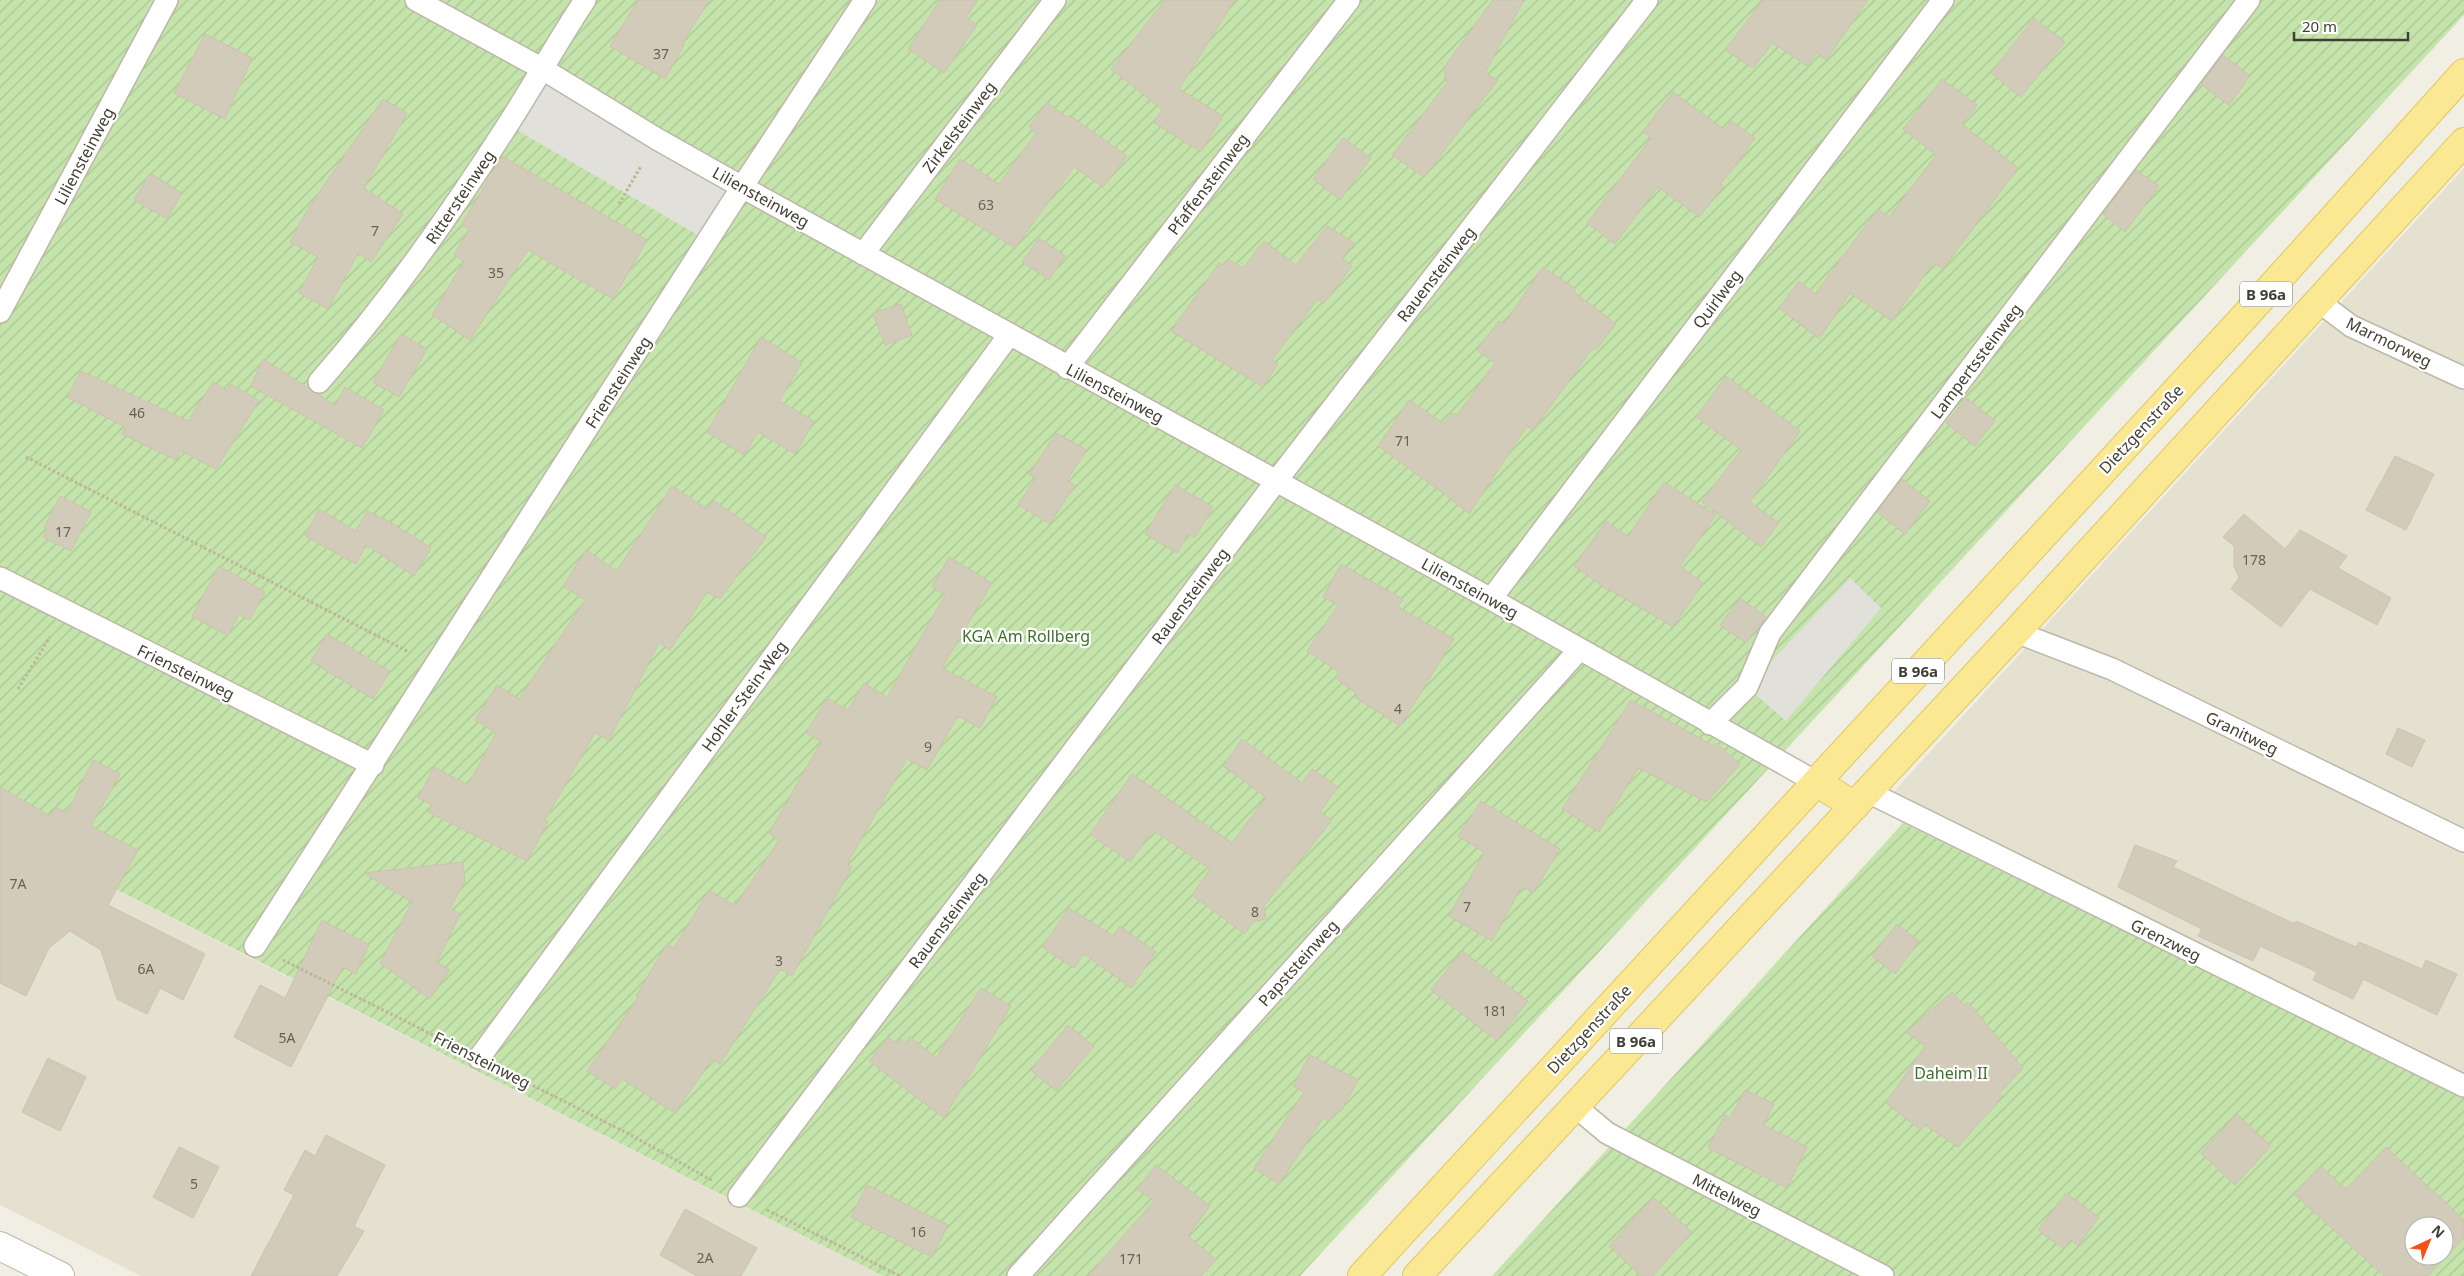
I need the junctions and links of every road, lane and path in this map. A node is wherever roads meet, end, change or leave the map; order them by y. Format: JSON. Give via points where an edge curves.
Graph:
{"nodes":[{"id":1,"x":168,"y":0,"type":"edge"},
{"id":2,"x":416,"y":0,"type":"edge"},
{"id":3,"x":585,"y":0,"type":"edge"},
{"id":4,"x":865,"y":0,"type":"edge"},
{"id":5,"x":1055,"y":0,"type":"edge"},
{"id":6,"x":1349,"y":0,"type":"edge"},
{"id":7,"x":1647,"y":0,"type":"edge"},
{"id":8,"x":1943,"y":0,"type":"edge"},
{"id":9,"x":2249,"y":0,"type":"edge"},
{"id":10,"x":541,"y":68,"type":"junction"},
{"id":11,"x":2464,"y":74,"type":"edge"},
{"id":12,"x":657,"y":139,"type":"junction"},
{"id":13,"x":2464,"y":142,"type":"edge"},
{"id":14,"x":742,"y":187,"type":"junction"},
{"id":15,"x":619,"y":204,"type":"dead end"},
{"id":16,"x":863,"y":254,"type":"junction"},
{"id":17,"x":2318,"y":301,"type":"junction"},
{"id":18,"x":0,"y":312,"type":"edge"},
{"id":19,"x":1009,"y":335,"type":"junction"},
{"id":20,"x":1067,"y":368,"type":"junction"},
{"id":21,"x":2464,"y":378,"type":"edge"},
{"id":22,"x":319,"y":382,"type":"dead end"},
{"id":23,"x":26,"y":457,"type":"dead end"},
{"id":24,"x":1277,"y":480,"type":"junction"},
{"id":25,"x":0,"y":578,"type":"edge"},
{"id":26,"x":1491,"y":599,"type":"junction"},
{"id":27,"x":65,"y":613,"type":"junction"},
{"id":28,"x":2016,"y":632,"type":"junction"},
{"id":29,"x":1579,"y":650,"type":"junction"},
{"id":30,"x":436,"y":665,"type":"junction"},
{"id":31,"x":18,"y":689,"type":"dead end"},
{"id":32,"x":1710,"y":724,"type":"junction"},
{"id":33,"x":373,"y":765,"type":"junction"},
{"id":34,"x":1816,"y":782,"type":"junction"},
{"id":35,"x":1861,"y":799,"type":"junction"},
{"id":36,"x":2464,"y":841,"type":"edge"},
{"id":37,"x":255,"y":946,"type":"joint"},
{"id":38,"x":479,"y":1058,"type":"junction"},
{"id":39,"x":2464,"y":1086,"type":"edge"},
{"id":40,"x":1576,"y":1107,"type":"junction"},
{"id":41,"x":739,"y":1196,"type":"junction"},
{"id":42,"x":0,"y":1246,"type":"edge"},
{"id":43,"x":60,"y":1276,"type":"edge"},
{"id":44,"x":900,"y":1276,"type":"edge"},
{"id":45,"x":1018,"y":1276,"type":"edge"},
{"id":46,"x":1362,"y":1276,"type":"edge"},
{"id":47,"x":1417,"y":1276,"type":"edge"},
{"id":48,"x":1883,"y":1276,"type":"edge"}],
"edges":[{"from":1,"to":18,"type":"lane","name":"Liliensteinweg"},
{"from":2,"to":10,"type":"lane","name":"Liliensteinweg"},
{"from":3,"to":10,"type":"lane","name":"Rittersteinweg"},
{"from":4,"to":14,"type":"lane","name":"Friensteinweg"},
{"from":5,"to":16,"type":"lane","name":"Zirkelsteinweg"},
{"from":6,"to":20,"type":"lane","name":"Pfaffensteinweg"},
{"from":7,"to":24,"type":"lane","name":"Rauensteinweg"},
{"from":8,"to":26,"type":"lane","name":"Quirlweg"},
{"from":9,"to":32,"type":"lane","name":"Lampertssteinweg","via":[[1770,633],[1747,687]]},
{"from":10,"to":12,"type":"lane","name":"Liliensteinweg"},
{"from":10,"to":22,"type":"lane","name":"Rittersteinweg","via":[[508,125],[427,245],[365,329]]},
{"from":11,"to":34,"type":"main road","name":"Dietzgenstraße","number":"B 96a"},
{"from":12,"to":14,"type":"lane","name":"Liliensteinweg"},
{"from":12,"to":15,"type":"path"},
{"from":13,"to":17,"type":"main road","number":"B 96a"},
{"from":14,"to":16,"type":"lane","name":"Liliensteinweg"},
{"from":14,"to":30,"type":"lane","name":"Friensteinweg"},
{"from":16,"to":19,"type":"lane","name":"Liliensteinweg"},
{"from":17,"to":21,"type":"lane","name":"Marmorweg","via":[[2351,326]]},
{"from":17,"to":28,"type":"main road","number":"B 96a"},
{"from":19,"to":20,"type":"lane","name":"Liliensteinweg"},
{"from":19,"to":38,"type":"lane","name":"Hohler-Stein-Weg"},
{"from":20,"to":24,"type":"lane","name":"Liliensteinweg"},
{"from":23,"to":30,"type":"path"},
{"from":24,"to":26,"type":"lane","name":"Liliensteinweg"},
{"from":24,"to":41,"type":"lane","name":"Rauensteinweg"},
{"from":25,"to":27,"type":"lane","name":"Friensteinweg"},
{"from":26,"to":29,"type":"lane","name":"Liliensteinweg"},
{"from":27,"to":31,"type":"path"},
{"from":27,"to":33,"type":"lane","name":"Friensteinweg"},
{"from":28,"to":35,"type":"main road","number":"B 96a"},
{"from":28,"to":36,"type":"lane","name":"Granitweg","via":[[2112,670]]},
{"from":29,"to":32,"type":"lane","name":"Liliensteinweg"},
{"from":29,"to":45,"type":"lane","name":"Papststeinweg"},
{"from":30,"to":33,"type":"lane","name":"Friensteinweg"},
{"from":32,"to":34,"type":"lane","name":"Liliensteinweg"},
{"from":33,"to":37,"type":"lane","name":"Friensteinweg"},
{"from":34,"to":35,"type":"main road"},
{"from":34,"to":46,"type":"main road","name":"Dietzgenstraße","number":"B 96a"},
{"from":35,"to":39,"type":"lane","name":"Grenzweg"},
{"from":35,"to":40,"type":"main road","number":"B 96a"},
{"from":37,"to":38,"type":"path","name":"Friensteinweg"},
{"from":38,"to":41,"type":"path","name":"Friensteinweg","via":[[629,1134]]},
{"from":40,"to":47,"type":"main road","number":"B 96a"},
{"from":40,"to":48,"type":"lane","name":"Mittelweg","via":[[1607,1133]]},
{"from":41,"to":44,"type":"path","name":"Friensteinweg"},
{"from":42,"to":43,"type":"street"}]}
